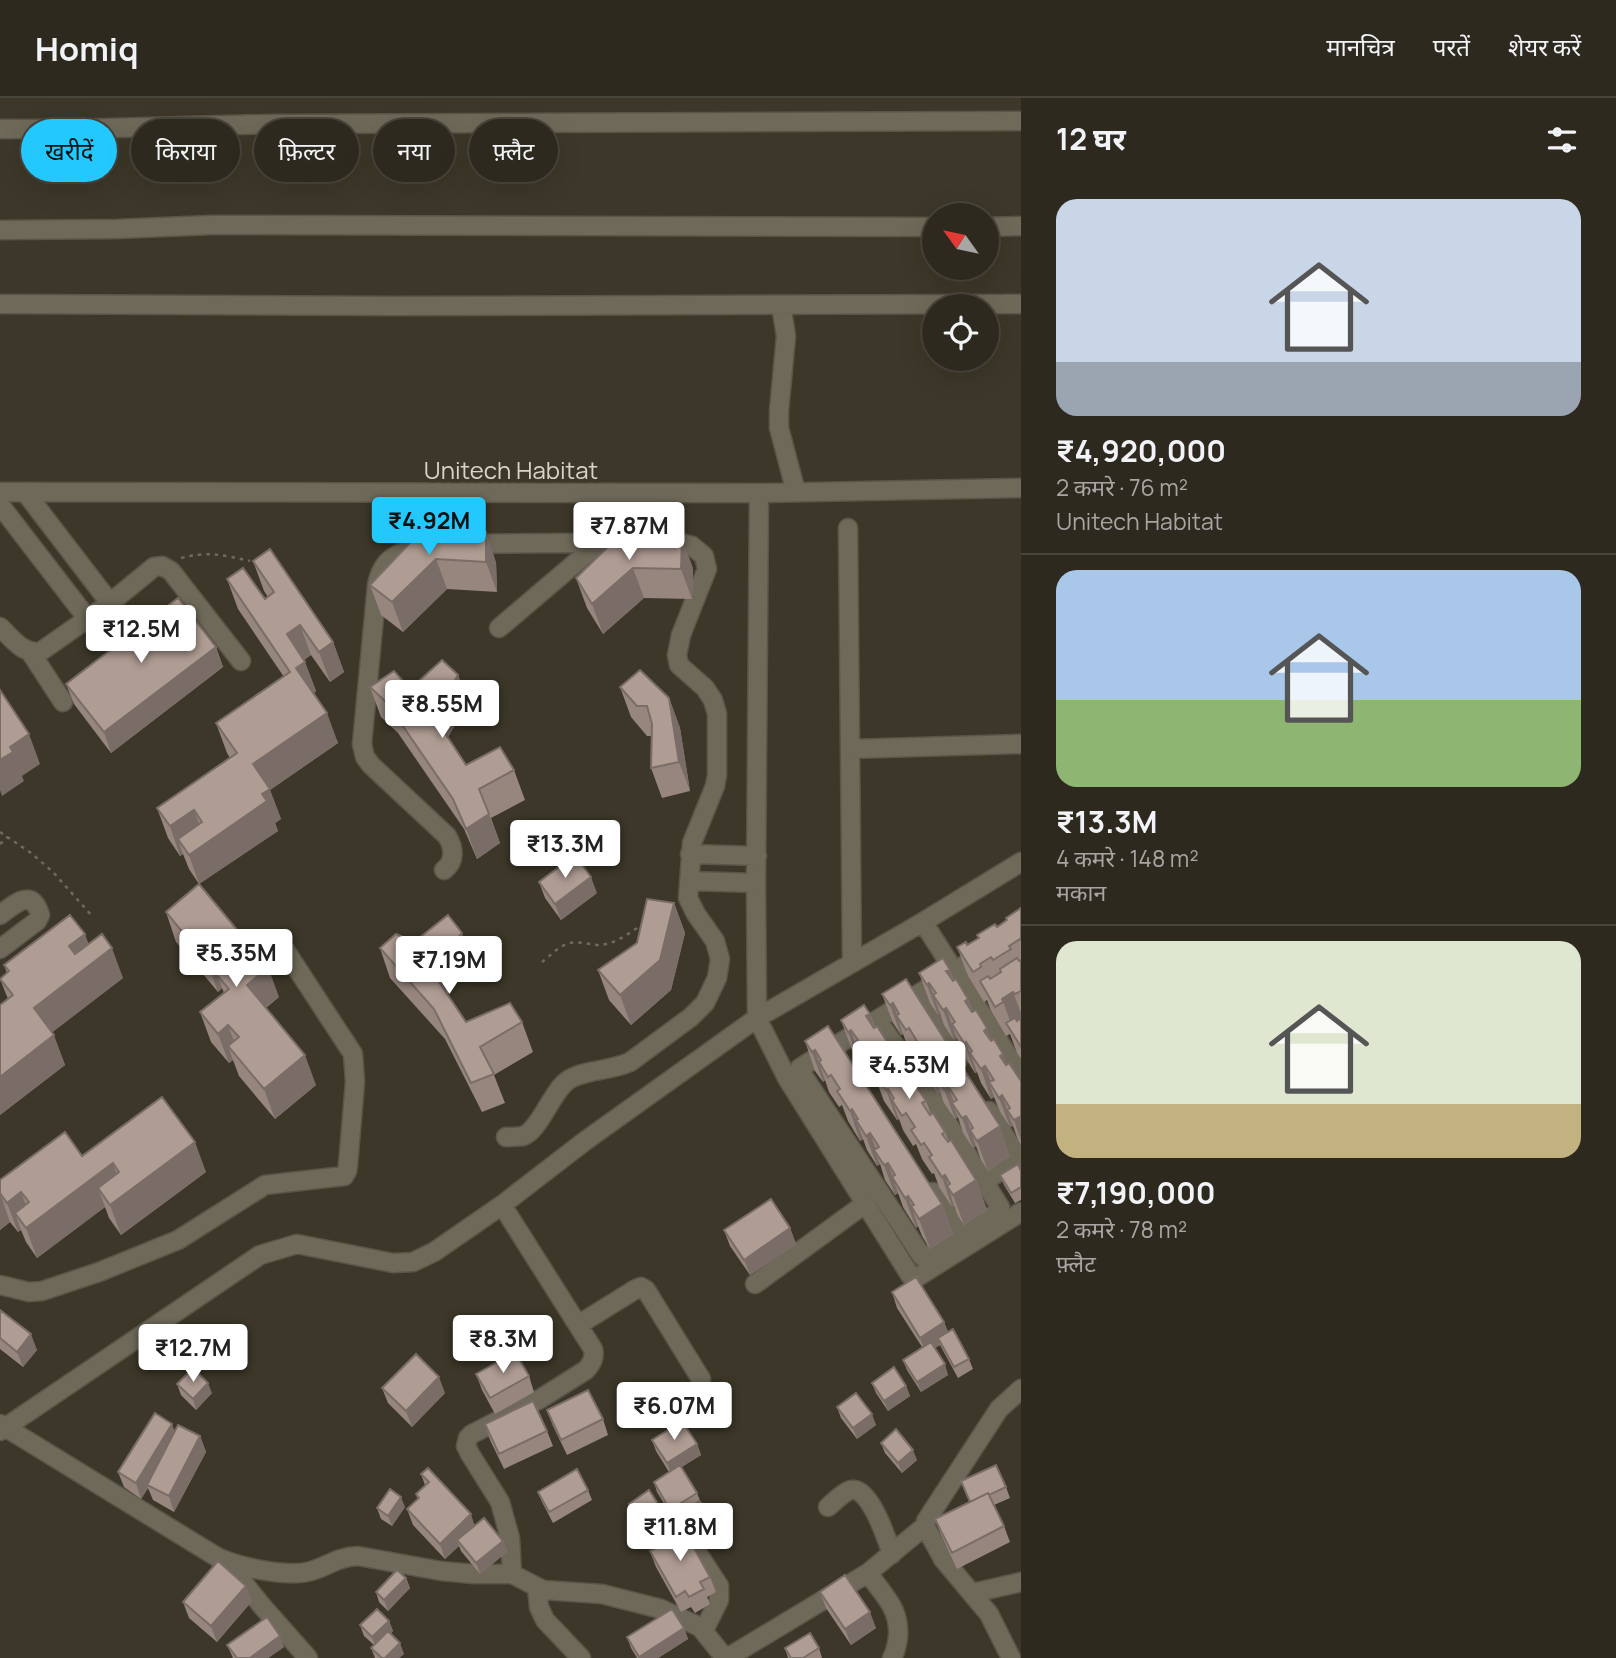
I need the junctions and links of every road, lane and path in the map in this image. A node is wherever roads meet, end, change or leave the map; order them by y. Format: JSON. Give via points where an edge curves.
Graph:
{"nodes":[{"id":1,"x":1021,"y":121,"type":"edge"},
{"id":2,"x":0,"y":129,"type":"edge"},
{"id":3,"x":999,"y":226,"type":"edge"},
{"id":4,"x":1021,"y":226,"type":"edge"},
{"id":5,"x":922,"y":227,"type":"edge"},
{"id":6,"x":0,"y":230,"type":"edge"},
{"id":7,"x":0,"y":304,"type":"edge"},
{"id":8,"x":1021,"y":304,"type":"edge"},
{"id":9,"x":781,"y":305,"type":"junction"},
{"id":10,"x":1021,"y":488,"type":"edge"},
{"id":11,"x":0,"y":492,"type":"edge"},
{"id":12,"x":25,"y":492,"type":"junction"},
{"id":13,"x":796,"y":492,"type":"junction"},
{"id":14,"x":759,"y":493,"type":"junction"},
{"id":15,"x":0,"y":505,"type":"edge"},
{"id":16,"x":848,"y":528,"type":"dead end"},
{"id":17,"x":600,"y":542,"type":"junction"},
{"id":18,"x":250,"y":561,"type":"edge"},
{"id":19,"x":162,"y":566,"type":"junction"},
{"id":20,"x":110,"y":603,"type":"junction"},
{"id":21,"x":87,"y":618,"type":"junction"},
{"id":22,"x":0,"y":627,"type":"edge"},
{"id":23,"x":499,"y":628,"type":"dead end"},
{"id":24,"x":31,"y":653,"type":"junction"},
{"id":25,"x":241,"y":661,"type":"dead end"},
{"id":26,"x":63,"y":702,"type":"dead end"},
{"id":27,"x":1021,"y":744,"type":"edge"},
{"id":28,"x":850,"y":749,"type":"junction"},
{"id":29,"x":0,"y":832,"type":"edge"},
{"id":30,"x":8,"y":838,"type":"junction"},
{"id":31,"x":0,"y":844,"type":"edge"},
{"id":32,"x":690,"y":854,"type":"junction"},
{"id":33,"x":757,"y":856,"type":"junction"},
{"id":34,"x":1021,"y":862,"type":"edge"},
{"id":35,"x":444,"y":870,"type":"dead end"},
{"id":36,"x":689,"y":881,"type":"junction"},
{"id":37,"x":756,"y":883,"type":"junction"},
{"id":38,"x":0,"y":915,"type":"edge"},
{"id":39,"x":92,"y":916,"type":"dead end"},
{"id":40,"x":650,"y":919,"type":"edge"},
{"id":41,"x":923,"y":922,"type":"junction"},
{"id":42,"x":1021,"y":930,"type":"edge"},
{"id":43,"x":0,"y":949,"type":"edge"},
{"id":44,"x":285,"y":950,"type":"dead end"},
{"id":45,"x":542,"y":962,"type":"dead end"},
{"id":46,"x":852,"y":962,"type":"junction"},
{"id":47,"x":955,"y":972,"type":"junction"},
{"id":48,"x":916,"y":995,"type":"junction"},
{"id":49,"x":757,"y":1018,"type":"junction"},
{"id":50,"x":877,"y":1020,"type":"junction"},
{"id":51,"x":1021,"y":1034,"type":"edge"},
{"id":52,"x":1002,"y":1046,"type":"junction"},
{"id":53,"x":1021,"y":1076,"type":"edge"},
{"id":54,"x":968,"y":1077,"type":"edge"},
{"id":55,"x":983,"y":1100,"type":"edge"},
{"id":56,"x":506,"y":1137,"type":"dead end"},
{"id":57,"x":1020,"y":1158,"type":"edge"},
{"id":58,"x":924,"y":1179,"type":"edge"},
{"id":59,"x":985,"y":1181,"type":"junction"},
{"id":60,"x":866,"y":1203,"type":"junction"},
{"id":61,"x":502,"y":1205,"type":"junction"},
{"id":62,"x":1021,"y":1212,"type":"edge"},
{"id":63,"x":960,"y":1234,"type":"junction"},
{"id":64,"x":755,"y":1284,"type":"dead end"},
{"id":65,"x":0,"y":1285,"type":"edge"},
{"id":66,"x":578,"y":1325,"type":"junction"},
{"id":67,"x":701,"y":1379,"type":"dead end"},
{"id":68,"x":1021,"y":1389,"type":"edge"},
{"id":69,"x":2,"y":1427,"type":"edge"},
{"id":70,"x":828,"y":1507,"type":"dead end"},
{"id":71,"x":680,"y":1526,"type":"dead end"},
{"id":72,"x":925,"y":1526,"type":"junction"},
{"id":73,"x":892,"y":1554,"type":"junction"},
{"id":74,"x":226,"y":1561,"type":"junction"},
{"id":75,"x":868,"y":1573,"type":"junction"},
{"id":76,"x":512,"y":1574,"type":"junction"},
{"id":77,"x":1021,"y":1582,"type":"edge"},
{"id":78,"x":537,"y":1587,"type":"junction"},
{"id":79,"x":973,"y":1593,"type":"junction"},
{"id":80,"x":704,"y":1630,"type":"junction"},
{"id":81,"x":308,"y":1658,"type":"edge"},
{"id":82,"x":581,"y":1658,"type":"edge"},
{"id":83,"x":726,"y":1658,"type":"edge"},
{"id":84,"x":892,"y":1658,"type":"edge"},
{"id":85,"x":1011,"y":1658,"type":"edge"}],
"edges":[{"from":1,"to":2,"type":"street"},
{"from":3,"to":4,"type":"street"},
{"from":5,"to":6,"type":"street","via":[[212,225]]},
{"from":7,"to":9,"type":"street"},
{"from":8,"to":9,"type":"street"},
{"from":9,"to":13,"type":"street","via":[[786,336],[779,428]]},
{"from":10,"to":13,"type":"street","name":"Unitech Habitat"},
{"from":11,"to":12,"type":"street","name":"Unitech Habitat"},
{"from":12,"to":14,"type":"street","name":"Unitech Habitat"},
{"from":12,"to":20,"type":"street"},
{"from":13,"to":14,"type":"street","name":"Unitech Habitat"},
{"from":14,"to":33,"type":"street"},
{"from":15,"to":21,"type":"street"},
{"from":16,"to":28,"type":"street"},
{"from":17,"to":23,"type":"street"},
{"from":17,"to":32,"type":"street","via":[[677,542],[704,556],[707,569],[677,655],[679,665],[713,701],[717,775]]},
{"from":17,"to":35,"type":"street","via":[[407,550],[379,571],[362,744],[371,765],[452,843],[453,858]]},
{"from":18,"to":19,"type":"path","via":[[200,554]]},
{"from":19,"to":20,"type":"street","via":[[154,567]]},
{"from":19,"to":25,"type":"street","via":[[171,571]]},
{"from":20,"to":21,"type":"street"},
{"from":21,"to":24,"type":"street","via":[[40,652]]},
{"from":22,"to":24,"type":"street"},
{"from":24,"to":26,"type":"street"},
{"from":27,"to":28,"type":"street"},
{"from":28,"to":46,"type":"street"},
{"from":29,"to":30,"type":"path"},
{"from":30,"to":31,"type":"path"},
{"from":30,"to":39,"type":"path","via":[[53,872]]},
{"from":32,"to":33,"type":"street"},
{"from":32,"to":36,"type":"street"},
{"from":33,"to":37,"type":"street"},
{"from":34,"to":41,"type":"street"},
{"from":36,"to":37,"type":"street"},
{"from":36,"to":56,"type":"street","via":[[688,898],[715,941],[720,959],[705,1003],[629,1062],[566,1082],[534,1127],[524,1136]]},
{"from":37,"to":49,"type":"street"},
{"from":38,"to":43,"type":"street","via":[[24,899],[31,901],[40,915]]},
{"from":40,"to":45,"type":"path","via":[[611,943],[573,942]]},
{"from":41,"to":46,"type":"street"},
{"from":41,"to":47,"type":"street"},
{"from":42,"to":47,"type":"street"},
{"from":44,"to":65,"type":"street","via":[[353,1055],[355,1082],[344,1176],[265,1185],[178,1240],[42,1291]]},
{"from":46,"to":49,"type":"street"},
{"from":47,"to":48,"type":"street"},
{"from":47,"to":52,"type":"street","via":[[984,1007]]},
{"from":48,"to":50,"type":"street"},
{"from":48,"to":54,"type":"street"},
{"from":49,"to":60,"type":"street","via":[[788,1078]]},
{"from":49,"to":61,"type":"street"},
{"from":50,"to":59,"type":"street"},
{"from":50,"to":63,"type":"street","via":[[841,1051],[801,1066],[800,1071],[923,1257]]},
{"from":51,"to":52,"type":"street"},
{"from":52,"to":53,"type":"street"},
{"from":55,"to":57,"type":"street"},
{"from":57,"to":59,"type":"street"},
{"from":58,"to":63,"type":"street"},
{"from":59,"to":63,"type":"street","via":[[999,1209]]},
{"from":60,"to":62,"type":"street","via":[[915,1277]]},
{"from":60,"to":64,"type":"street"},
{"from":61,"to":66,"type":"street"},
{"from":61,"to":69,"type":"street","via":[[413,1262],[393,1263],[297,1244],[260,1255]]},
{"from":66,"to":67,"type":"street","via":[[641,1287]]},
{"from":66,"to":76,"type":"street","via":[[595,1355],[586,1370],[468,1438],[466,1446],[500,1502],[510,1538]]},
{"from":68,"to":72,"type":"street","via":[[999,1409]]},
{"from":69,"to":74,"type":"street"},
{"from":70,"to":73,"type":"street","via":[[855,1489],[870,1503]]},
{"from":71,"to":80,"type":"street","via":[[719,1586],[719,1601]]},
{"from":72,"to":73,"type":"street"},
{"from":72,"to":79,"type":"street","via":[[943,1559]]},
{"from":73,"to":75,"type":"street"},
{"from":74,"to":76,"type":"street","via":[[292,1574],[358,1556],[441,1571]]},
{"from":74,"to":81,"type":"street"},
{"from":75,"to":83,"type":"street"},
{"from":75,"to":84,"type":"street","via":[[898,1618]]},
{"from":76,"to":78,"type":"street"},
{"from":77,"to":79,"type":"street"},
{"from":78,"to":80,"type":"street","via":[[615,1597],[670,1612]]},
{"from":78,"to":82,"type":"street","via":[[541,1614]]},
{"from":79,"to":85,"type":"street"},
{"from":80,"to":83,"type":"street"}]}
